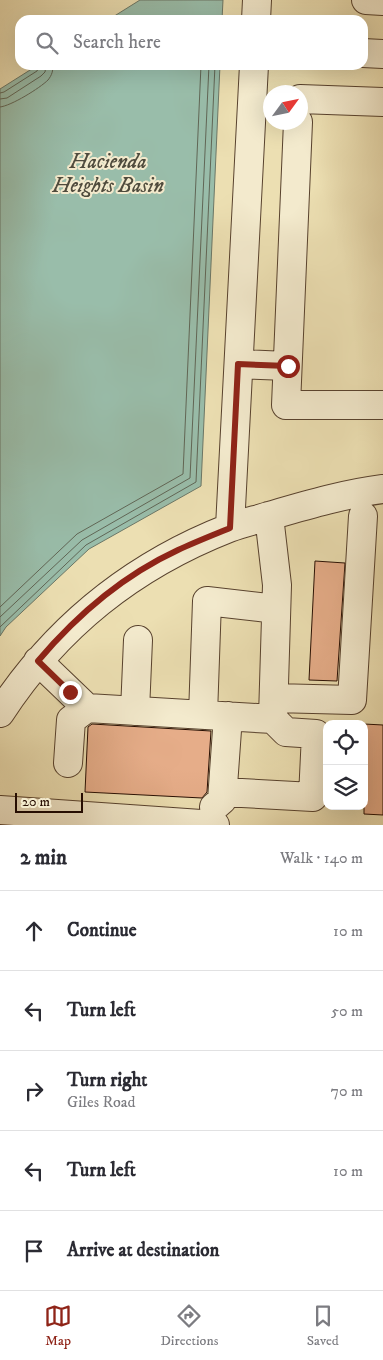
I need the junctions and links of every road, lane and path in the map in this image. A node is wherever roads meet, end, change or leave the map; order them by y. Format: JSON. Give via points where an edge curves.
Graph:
{"nodes":[{"id":1,"x":257,"y":0,"type":"edge"},
{"id":2,"x":366,"y":0,"type":"edge"},
{"id":3,"x":383,"y":1,"type":"edge"},
{"id":4,"x":256,"y":15,"type":"edge"},
{"id":5,"x":368,"y":53,"type":"edge"},
{"id":6,"x":383,"y":54,"type":"edge"},
{"id":7,"x":254,"y":70,"type":"edge"},
{"id":8,"x":308,"y":99,"type":"edge"},
{"id":9,"x":383,"y":102,"type":"edge"},
{"id":10,"x":298,"y":130,"type":"edge"},
{"id":11,"x":238,"y":364,"type":"junction"},
{"id":12,"x":288,"y":366,"type":"junction"},
{"id":13,"x":383,"y":405,"type":"edge"},
{"id":14,"x":383,"y":489,"type":"edge"},
{"id":15,"x":269,"y":516,"type":"junction"},
{"id":16,"x":373,"y":516,"type":"edge"},
{"id":17,"x":230,"y":528,"type":"junction"},
{"id":18,"x":276,"y":609,"type":"junction"},
{"id":19,"x":138,"y":640,"type":"dead end"},
{"id":20,"x":38,"y":661,"type":"junction"},
{"id":21,"x":88,"y":708,"type":"junction"},
{"id":22,"x":273,"y":708,"type":"junction"},
{"id":23,"x":135,"y":710,"type":"junction"},
{"id":24,"x":0,"y":713,"type":"edge"},
{"id":25,"x":215,"y":715,"type":"junction"},
{"id":26,"x":68,"y":764,"type":"dead end"},
{"id":27,"x":223,"y":792,"type":"junction"},
{"id":28,"x":0,"y":810,"type":"edge"},
{"id":29,"x":213,"y":825,"type":"edge"}],
"edges":[{"from":1,"to":4,"type":"street"},
{"from":2,"to":3,"type":"street"},
{"from":5,"to":6,"type":"street"},
{"from":7,"to":11,"type":"street"},
{"from":8,"to":9,"type":"street"},
{"from":10,"to":12,"type":"street"},
{"from":11,"to":12,"type":"street"},
{"from":11,"to":17,"type":"street"},
{"from":12,"to":13,"type":"street","via":[[286,405]]},
{"from":14,"to":15,"type":"street","via":[[314,502]]},
{"from":15,"to":16,"type":"street"},
{"from":15,"to":17,"type":"street"},
{"from":15,"to":18,"type":"street","via":[[277,584]]},
{"from":16,"to":22,"type":"street","via":[[352,700]]},
{"from":17,"to":20,"type":"street","via":[[176,551],[134,576],[93,606]]},
{"from":18,"to":22,"type":"street"},
{"from":18,"to":25,"type":"street","via":[[207,602]]},
{"from":19,"to":23,"type":"street"},
{"from":20,"to":21,"type":"street"},
{"from":20,"to":24,"type":"street"},
{"from":21,"to":23,"type":"street"},
{"from":21,"to":26,"type":"street","via":[[71,720]]},
{"from":22,"to":25,"type":"street"},
{"from":22,"to":27,"type":"street","via":[[286,732],[316,734],[313,797]]},
{"from":23,"to":25,"type":"street"},
{"from":25,"to":27,"type":"street"},
{"from":27,"to":29,"type":"street","via":[[222,800],[212,809]]},
{"from":28,"to":29,"type":"street"}]}
